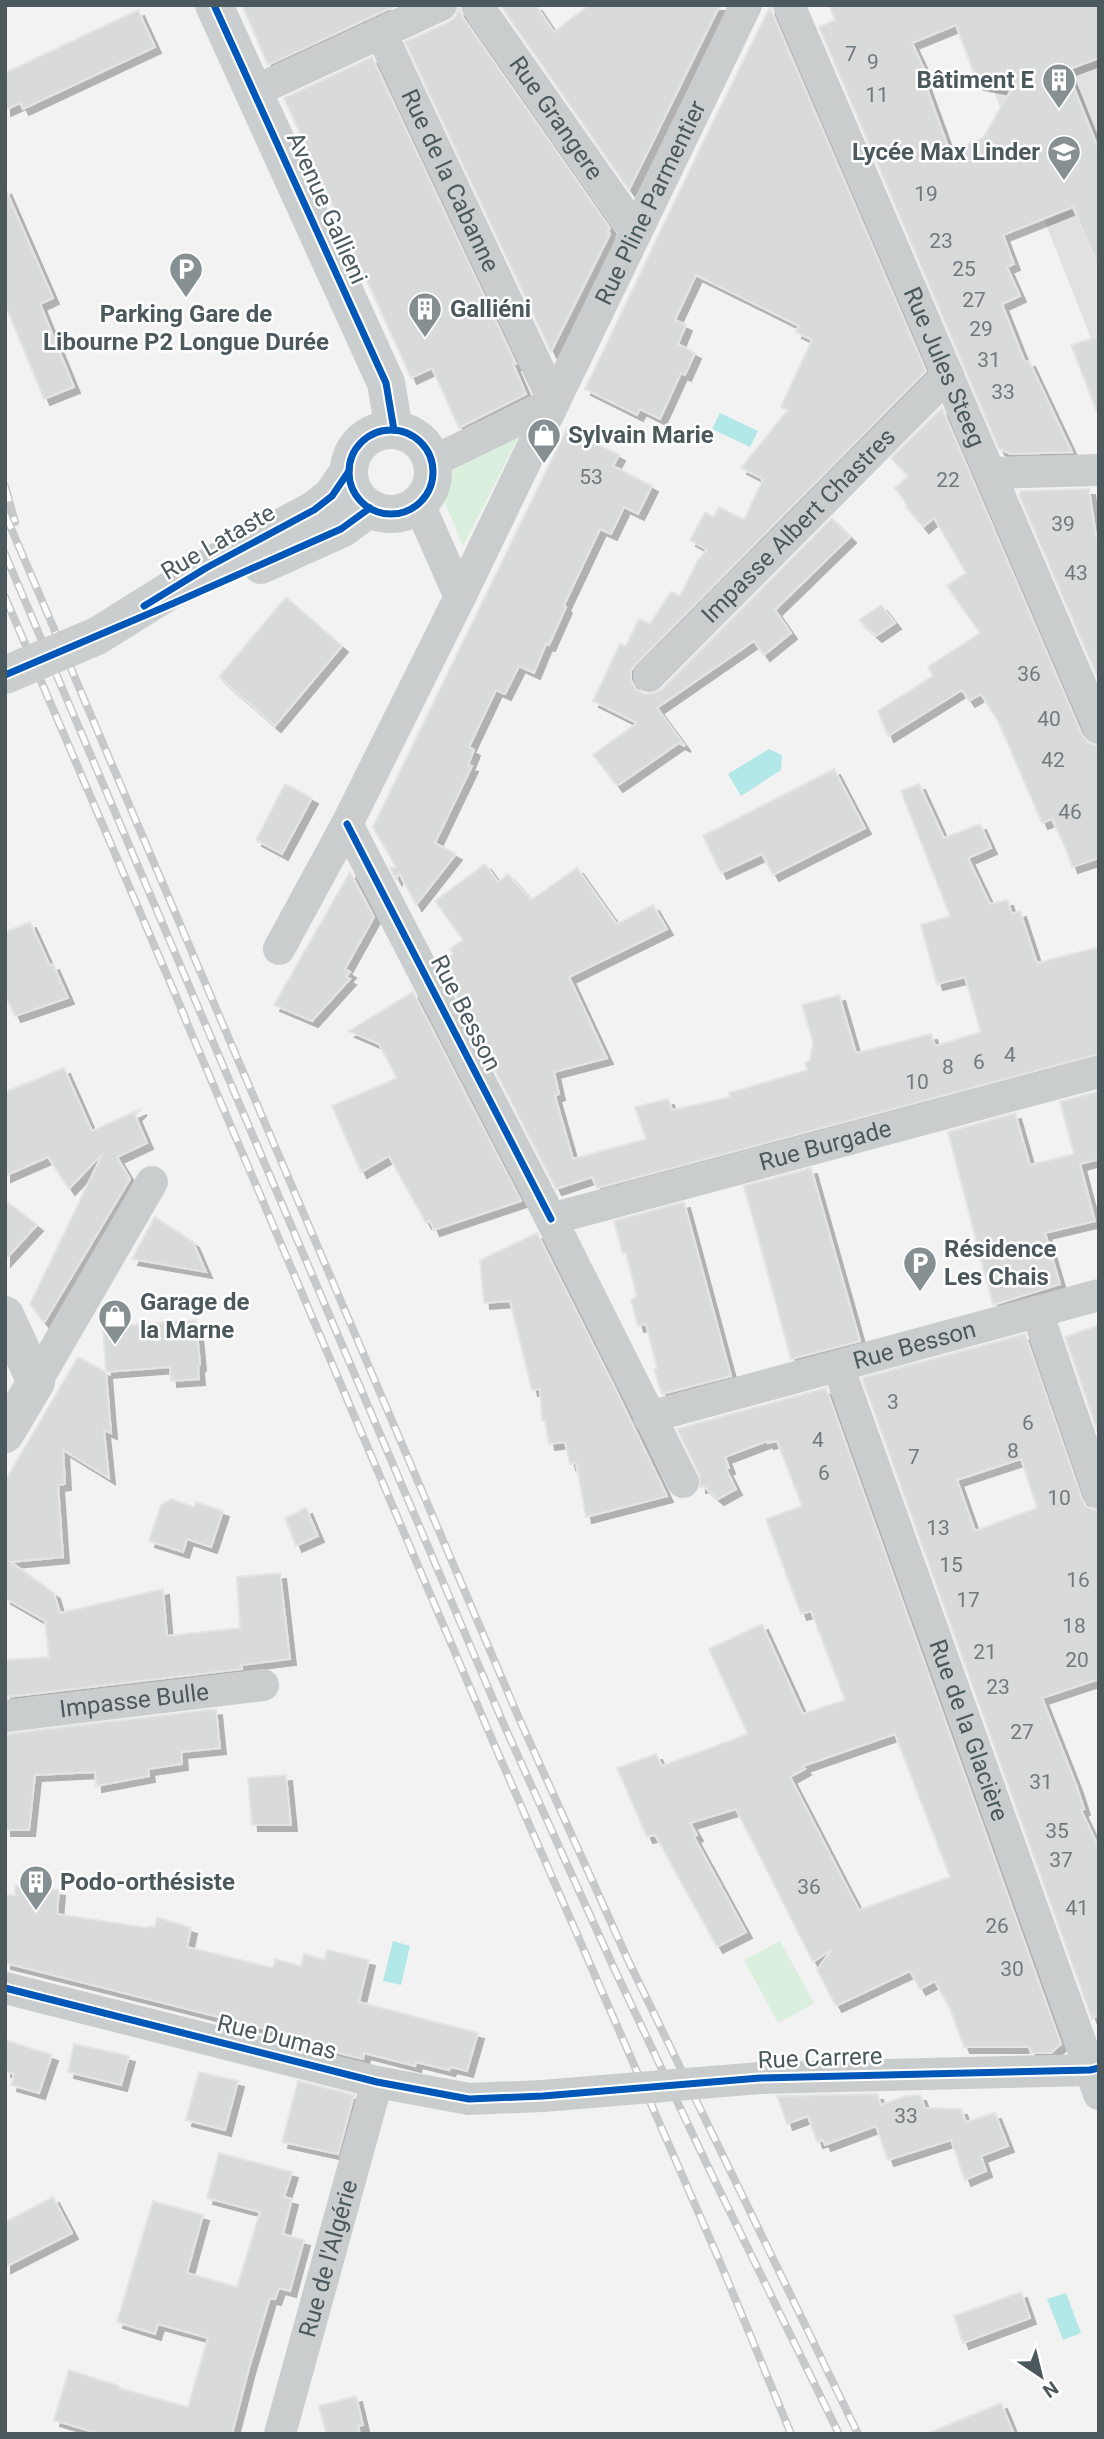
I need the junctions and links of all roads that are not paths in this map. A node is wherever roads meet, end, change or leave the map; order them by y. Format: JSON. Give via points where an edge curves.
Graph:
{"nodes":[{"id":1,"x":214,"y":5,"type":"edge"},
{"id":2,"x":441,"y":5,"type":"edge"},
{"id":3,"x":477,"y":5,"type":"edge"},
{"id":4,"x":746,"y":5,"type":"edge"},
{"id":5,"x":789,"y":5,"type":"edge"},
{"id":6,"x":381,"y":33,"type":"junction"},
{"id":7,"x":253,"y":92,"type":"junction"},
{"id":8,"x":636,"y":232,"type":"junction"},
{"id":9,"x":948,"y":375,"type":"junction"},
{"id":10,"x":554,"y":402,"type":"junction"},
{"id":11,"x":394,"y":430,"type":"junction"},
{"id":12,"x":432,"y":462,"type":"junction"},
{"id":13,"x":1099,"y":470,"type":"edge"},
{"id":14,"x":349,"y":471,"type":"junction"},
{"id":15,"x":990,"y":474,"type":"junction"},
{"id":16,"x":419,"y":504,"type":"junction"},
{"id":17,"x":370,"y":508,"type":"junction"},
{"id":18,"x":460,"y":597,"type":"junction"},
{"id":19,"x":97,"y":636,"type":"junction"},
{"id":20,"x":5,"y":675,"type":"edge"},
{"id":21,"x":649,"y":676,"type":"dead end"},
{"id":22,"x":1099,"y":728,"type":"edge"},
{"id":23,"x":347,"y":824,"type":"junction"},
{"id":24,"x":279,"y":948,"type":"dead end"},
{"id":25,"x":1099,"y":1072,"type":"edge"},
{"id":26,"x":152,"y":1182,"type":"dead end"},
{"id":27,"x":551,"y":1219,"type":"junction"},
{"id":28,"x":1099,"y":1295,"type":"edge"},
{"id":29,"x":1037,"y":1312,"type":"junction"},
{"id":30,"x":5,"y":1315,"type":"edge"},
{"id":31,"x":838,"y":1366,"type":"junction"},
{"id":32,"x":36,"y":1382,"type":"junction"},
{"id":33,"x":649,"y":1417,"type":"junction"},
{"id":34,"x":5,"y":1434,"type":"edge"},
{"id":35,"x":682,"y":1482,"type":"dead end"},
{"id":36,"x":1099,"y":1493,"type":"edge"},
{"id":37,"x":263,"y":1685,"type":"dead end"},
{"id":38,"x":5,"y":1716,"type":"edge"},
{"id":39,"x":5,"y":1988,"type":"edge"},
{"id":40,"x":1096,"y":2077,"type":"edge"},
{"id":41,"x":377,"y":2082,"type":"junction"},
{"id":42,"x":543,"y":2096,"type":"joint"},
{"id":43,"x":280,"y":2434,"type":"edge"}],
"edges":[{"from":1,"to":7,"type":"main road","name":"Avenue Gallieni"},
{"from":2,"to":6,"type":"street"},
{"from":3,"to":8,"type":"street","name":"Rue Grangere"},
{"from":4,"to":8,"type":"street","name":"Rue Pline Parmentier"},
{"from":5,"to":9,"type":"street","name":"Rue Jules Steeg"},
{"from":6,"to":7,"type":"street"},
{"from":6,"to":10,"type":"street","name":"Rue de la Cabanne"},
{"from":7,"to":11,"type":"main road","name":"Avenue Gallieni","via":[[386,383]]},
{"from":8,"to":10,"type":"street","name":"Rue Pline Parmentier"},
{"from":9,"to":15,"type":"street","name":"Rue Jules Steeg"},
{"from":9,"to":21,"type":"street","name":"Impasse Albert Chastres"},
{"from":10,"to":12,"type":"street"},
{"from":10,"to":18,"type":"street","name":"Rue Pline Parmentier"},
{"from":11,"to":12,"type":"main road","via":[[419,440]]},
{"from":11,"to":14,"type":"main road","via":[[380,431],[358,446]]},
{"from":12,"to":16,"type":"main road","via":[[431,485]]},
{"from":13,"to":15,"type":"street"},
{"from":14,"to":17,"type":"main road","via":[[354,493]]},
{"from":14,"to":19,"type":"main road","name":"Rue Lataste","via":[[314,510],[206,568]]},
{"from":15,"to":22,"type":"street","name":"Rue Jules Steeg"},
{"from":16,"to":17,"type":"main road","via":[[396,514]]},
{"from":16,"to":18,"type":"street"},
{"from":17,"to":19,"type":"main road","name":"Rue Lataste","via":[[341,529]]},
{"from":18,"to":23,"type":"street"},
{"from":19,"to":20,"type":"main road","name":"Rue Lataste","bridge":true},
{"from":23,"to":24,"type":"street"},
{"from":23,"to":27,"type":"street","name":"Rue Besson"},
{"from":25,"to":27,"type":"street","name":"Rue Burgade"},
{"from":26,"to":32,"type":"street"},
{"from":27,"to":33,"type":"street","name":"Rue Besson"},
{"from":28,"to":29,"type":"street","name":"Rue Besson"},
{"from":29,"to":31,"type":"street","name":"Rue Besson"},
{"from":29,"to":36,"type":"street"},
{"from":30,"to":32,"type":"main road"},
{"from":31,"to":33,"type":"street","name":"Rue Besson"},
{"from":31,"to":40,"type":"street","name":"Rue de la Glacière"},
{"from":32,"to":34,"type":"main road"},
{"from":33,"to":35,"type":"street","name":"Rue Besson"},
{"from":37,"to":38,"type":"street","name":"Impasse Bulle"},
{"from":39,"to":41,"type":"street","name":"Rue Dumas"},
{"from":40,"to":42,"type":"street","name":"Rue Carrere","bridge":true,"via":[[760,2078]]},
{"from":41,"to":42,"type":"street","name":"Rue Dumas","via":[[469,2099]]},
{"from":41,"to":43,"type":"street","name":"Rue de l'Algérie"}]}
